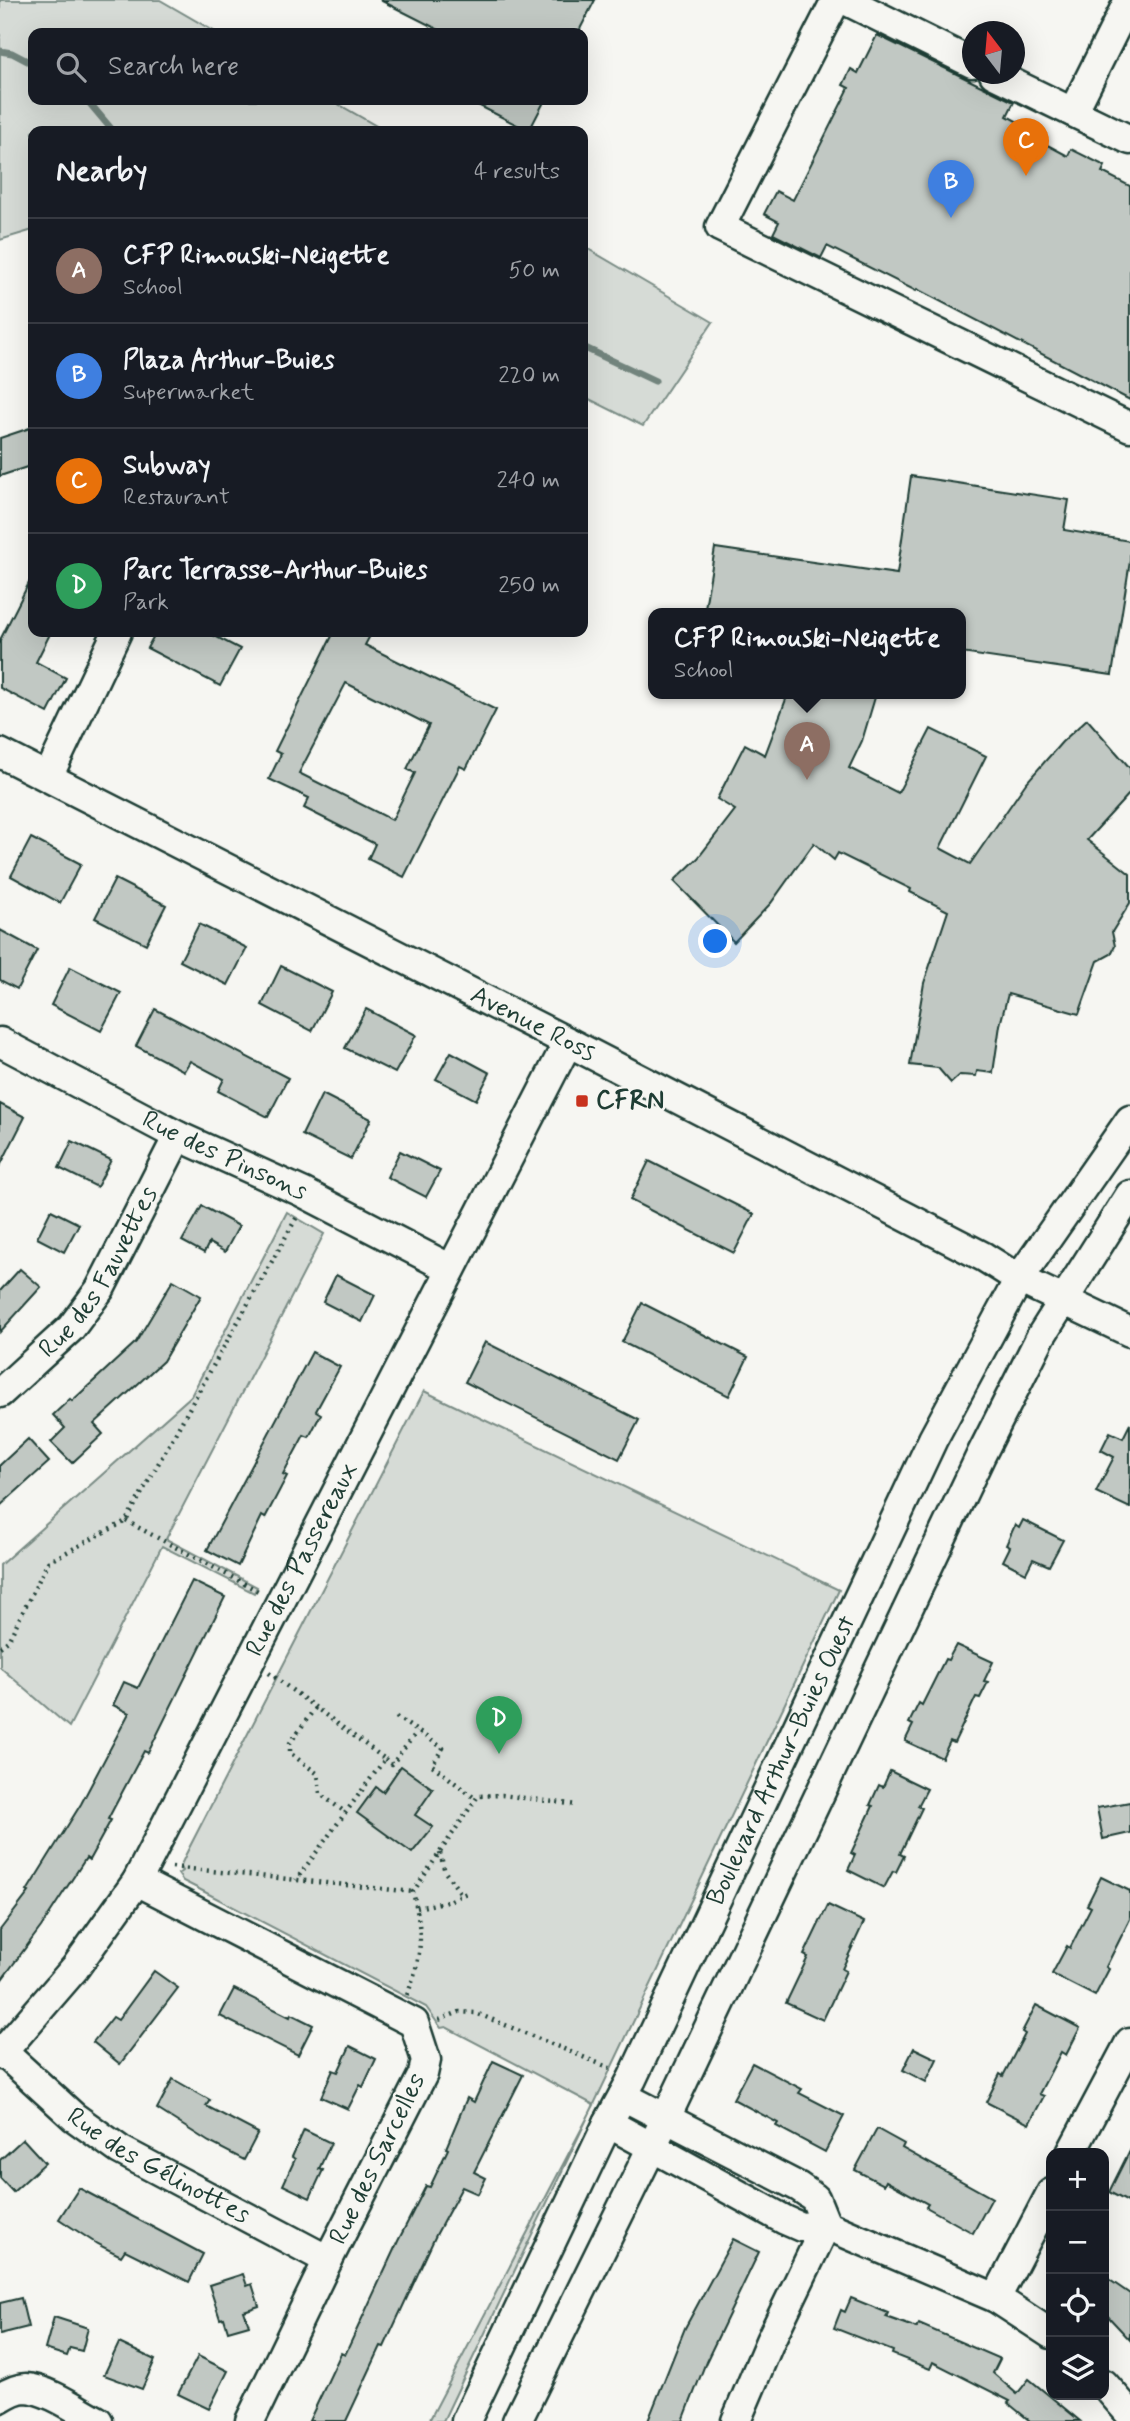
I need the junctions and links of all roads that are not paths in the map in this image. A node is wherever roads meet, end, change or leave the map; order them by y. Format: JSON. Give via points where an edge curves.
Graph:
{"nodes":[{"id":1,"x":836,"y":0,"type":"edge"},
{"id":2,"x":845,"y":0,"type":"edge"},
{"id":3,"x":1129,"y":0,"type":"edge"},
{"id":4,"x":962,"y":58,"type":"edge"},
{"id":5,"x":1016,"y":84,"type":"edge"},
{"id":6,"x":1073,"y":112,"type":"junction"},
{"id":7,"x":1130,"y":140,"type":"edge"},
{"id":8,"x":1130,"y":428,"type":"edge"},
{"id":9,"x":115,"y":637,"type":"edge"},
{"id":10,"x":0,"y":753,"type":"edge"},
{"id":11,"x":48,"y":777,"type":"junction"},
{"id":12,"x":0,"y":1042,"type":"edge"},
{"id":13,"x":568,"y":1042,"type":"junction"},
{"id":14,"x":1130,"y":1121,"type":"edge"},
{"id":15,"x":178,"y":1136,"type":"junction"},
{"id":16,"x":1130,"y":1195,"type":"edge"},
{"id":17,"x":451,"y":1269,"type":"junction"},
{"id":18,"x":1020,"y":1279,"type":"junction"},
{"id":19,"x":1063,"y":1300,"type":"junction"},
{"id":20,"x":1130,"y":1332,"type":"edge"},
{"id":21,"x":0,"y":1393,"type":"edge"},
{"id":22,"x":137,"y":1881,"type":"junction"},
{"id":23,"x":1130,"y":2042,"type":"edge"},
{"id":24,"x":1,"y":2053,"type":"edge"},
{"id":25,"x":1122,"y":2074,"type":"edge"},
{"id":26,"x":628,"y":2088,"type":"junction"},
{"id":27,"x":665,"y":2118,"type":"junction"},
{"id":28,"x":608,"y":2123,"type":"junction"},
{"id":29,"x":652,"y":2147,"type":"junction"},
{"id":30,"x":1074,"y":2148,"type":"edge"},
{"id":31,"x":1046,"y":2203,"type":"edge"},
{"id":32,"x":826,"y":2225,"type":"junction"},
{"id":33,"x":328,"y":2260,"type":"junction"},
{"id":34,"x":996,"y":2298,"type":"junction"},
{"id":35,"x":1046,"y":2331,"type":"edge"},
{"id":36,"x":1109,"y":2390,"type":"edge"},
{"id":37,"x":0,"y":2398,"type":"edge"},
{"id":38,"x":1130,"y":2414,"type":"edge"},
{"id":39,"x":98,"y":2421,"type":"edge"},
{"id":40,"x":250,"y":2421,"type":"edge"},
{"id":41,"x":466,"y":2421,"type":"edge"},
{"id":42,"x":517,"y":2421,"type":"edge"},
{"id":43,"x":736,"y":2421,"type":"edge"}],
"edges":[{"from":1,"to":8,"type":"street","via":[[720,227]]},
{"from":2,"to":4,"type":"street"},
{"from":3,"to":6,"type":"street"},
{"from":5,"to":6,"type":"street"},
{"from":6,"to":7,"type":"street"},
{"from":9,"to":11,"type":"street"},
{"from":10,"to":11,"type":"street","name":"Avenue Ross"},
{"from":11,"to":13,"type":"street","name":"Avenue Ross"},
{"from":12,"to":15,"type":"street","name":"Rue des Pinsons"},
{"from":13,"to":17,"type":"street","name":"Rue des Passereaux"},
{"from":13,"to":18,"type":"street","name":"Avenue Ross"},
{"from":14,"to":18,"type":"street","name":"Boulevard Arthur-Buies Ouest"},
{"from":15,"to":17,"type":"street","name":"Rue des Pinsons","via":[[302,1192]]},
{"from":15,"to":21,"type":"street","name":"Rue des Fauvettes","via":[[100,1289],[71,1328]]},
{"from":16,"to":19,"type":"street","name":"Boulevard Arthur-Buies Ouest"},
{"from":17,"to":22,"type":"street","name":"Rue des Passereaux"},
{"from":18,"to":19,"type":"street","name":"Avenue Ross"},
{"from":18,"to":26,"type":"street","name":"Boulevard Arthur-Buies Ouest","via":[[933,1439]]},
{"from":19,"to":20,"type":"street","name":"Avenue Ross"},
{"from":19,"to":27,"type":"street","name":"Boulevard Arthur-Buies Ouest","via":[[981,1455]]},
{"from":22,"to":24,"type":"street","name":"Rue des Passereaux","via":[[75,1968]]},
{"from":22,"to":33,"type":"street","name":"Rue des Sarcelles","via":[[414,2023],[426,2060],[423,2074]]},
{"from":23,"to":25,"type":"street"},
{"from":24,"to":33,"type":"street","name":"Rue des Gélinottes","via":[[120,2150]]},
{"from":25,"to":30,"type":"street"},
{"from":26,"to":27,"type":"street"},
{"from":26,"to":28,"type":"street","name":"Boulevard Arthur-Buies Ouest"},
{"from":27,"to":29,"type":"street","name":"Boulevard Arthur-Buies Ouest"},
{"from":27,"to":32,"type":"street","via":[[799,2187],[814,2198]]},
{"from":28,"to":29,"type":"street"},
{"from":28,"to":41,"type":"street","name":"Boulevard Arthur-Buies Ouest"},
{"from":29,"to":32,"type":"street","via":[[801,2227]]},
{"from":29,"to":42,"type":"street","name":"Boulevard Arthur-Buies Ouest"},
{"from":31,"to":34,"type":"street"},
{"from":32,"to":34,"type":"street"},
{"from":32,"to":43,"type":"street"},
{"from":33,"to":40,"type":"street","name":"Rue des Sarcelles"},
{"from":34,"to":35,"type":"street"},
{"from":36,"to":38,"type":"street"},
{"from":37,"to":39,"type":"street","via":[[26,2388]]}]}
